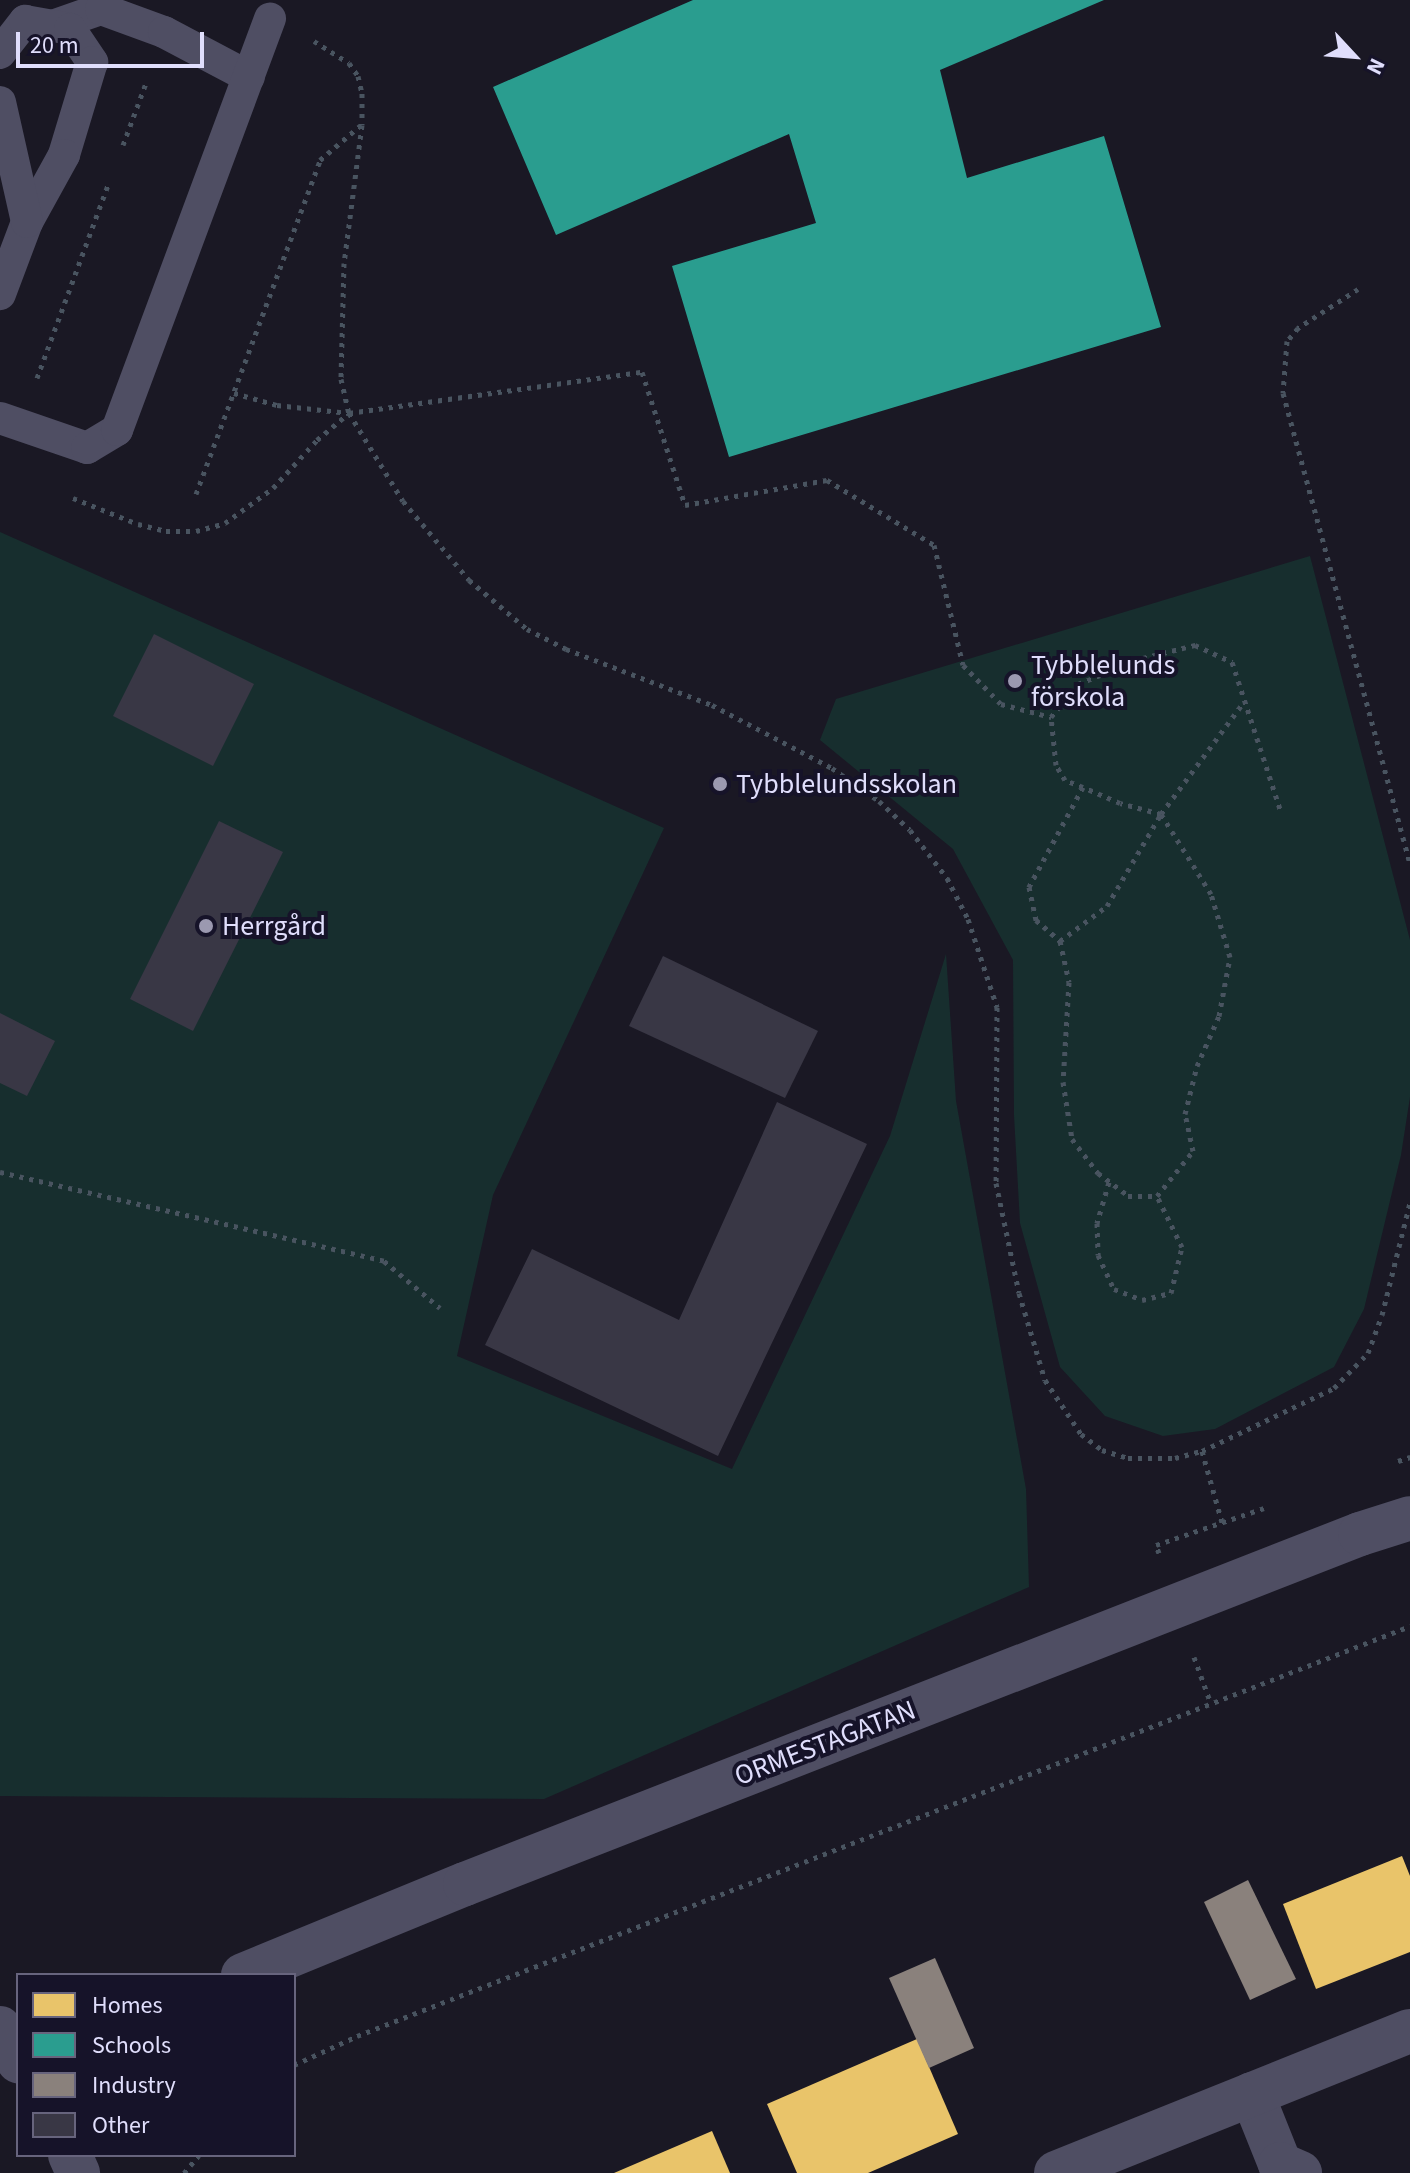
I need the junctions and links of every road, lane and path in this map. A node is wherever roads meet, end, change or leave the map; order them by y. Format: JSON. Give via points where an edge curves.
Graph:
{"nodes":[{"id":1,"x":270,"y":19,"type":"joint"},
{"id":2,"x":52,"y":26,"type":"junction"},
{"id":3,"x":164,"y":32,"type":"junction"},
{"id":4,"x":0,"y":53,"type":"edge"},
{"id":5,"x":249,"y":77,"type":"junction"},
{"id":6,"x":0,"y":102,"type":"edge"},
{"id":7,"x":362,"y":125,"type":"junction"},
{"id":8,"x":121,"y":150,"type":"dead end"},
{"id":9,"x":110,"y":179,"type":"dead end"},
{"id":10,"x":27,"y":222,"type":"junction"},
{"id":11,"x":1358,"y":289,"type":"dead end"},
{"id":12,"x":0,"y":294,"type":"edge"},
{"id":13,"x":34,"y":385,"type":"dead end"},
{"id":14,"x":234,"y":393,"type":"junction"},
{"id":15,"x":349,"y":413,"type":"junction"},
{"id":16,"x":0,"y":418,"type":"edge"},
{"id":17,"x":196,"y":494,"type":"dead end"},
{"id":18,"x":72,"y":498,"type":"dead end"},
{"id":19,"x":1243,"y":703,"type":"junction"},
{"id":20,"x":1051,"y":717,"type":"junction"},
{"id":21,"x":1083,"y":787,"type":"junction"},
{"id":22,"x":1281,"y":812,"type":"dead end"},
{"id":23,"x":1161,"y":814,"type":"junction"},
{"id":24,"x":1410,"y":864,"type":"edge"},
{"id":25,"x":1060,"y":941,"type":"junction"},
{"id":26,"x":0,"y":1172,"type":"edge"},
{"id":27,"x":1109,"y":1182,"type":"junction"},
{"id":28,"x":1157,"y":1196,"type":"junction"},
{"id":29,"x":1410,"y":1203,"type":"edge"},
{"id":30,"x":440,"y":1308,"type":"dead end"},
{"id":31,"x":1202,"y":1451,"type":"junction"},
{"id":32,"x":1410,"y":1518,"type":"edge"},
{"id":33,"x":1222,"y":1522,"type":"dead end"},
{"id":34,"x":1410,"y":1626,"type":"edge"},
{"id":35,"x":248,"y":1973,"type":"edge"},
{"id":36,"x":0,"y":2028,"type":"edge"},
{"id":37,"x":1410,"y":2031,"type":"edge"},
{"id":38,"x":16,"y":2057,"type":"edge"},
{"id":39,"x":296,"y":2064,"type":"edge"},
{"id":40,"x":1252,"y":2094,"type":"junction"},
{"id":41,"x":197,"y":2157,"type":"edge"},
{"id":42,"x":184,"y":2173,"type":"edge"},
{"id":43,"x":1056,"y":2173,"type":"edge"},
{"id":44,"x":1300,"y":2173,"type":"edge"}],
"edges":[{"from":1,"to":5,"type":"lane"},
{"from":1,"to":7,"type":"path","via":[[349,63],[362,93]]},
{"from":2,"to":3,"type":"lane","via":[[101,9]]},
{"from":2,"to":4,"type":"lane","via":[[25,21]]},
{"from":2,"to":10,"type":"lane","via":[[70,29],[92,62],[64,155]]},
{"from":3,"to":5,"type":"lane"},
{"from":3,"to":8,"type":"path"},
{"from":5,"to":16,"type":"lane","via":[[117,430],[87,448]]},
{"from":6,"to":10,"type":"lane"},
{"from":7,"to":14,"type":"path","via":[[320,160]]},
{"from":7,"to":15,"type":"path","via":[[344,263],[341,379]]},
{"from":9,"to":13,"type":"path"},
{"from":10,"to":12,"type":"lane"},
{"from":11,"to":24,"type":"path","via":[[1287,341],[1283,393]]},
{"from":14,"to":15,"type":"path","via":[[277,405]]},
{"from":14,"to":17,"type":"path"},
{"from":15,"to":18,"type":"path","via":[[273,488],[225,523],[196,531],[166,531]]},
{"from":15,"to":20,"type":"path","via":[[642,372],[685,505],[827,480],[934,545],[963,665],[1001,704]]},
{"from":15,"to":31,"type":"path","via":[[366,447],[432,539],[469,580],[527,629],[712,705],[832,768],[910,830],[947,878],[993,985],[996,1183],[1019,1293],[1045,1380],[1081,1434],[1102,1450],[1151,1459]]},
{"from":19,"to":20,"type":"path","via":[[1232,662],[1195,645],[1143,658],[1078,684]]},
{"from":19,"to":22,"type":"path"},
{"from":19,"to":23,"type":"path"},
{"from":20,"to":21,"type":"path","via":[[1056,765],[1065,780]]},
{"from":21,"to":23,"type":"path"},
{"from":21,"to":25,"type":"path","via":[[1029,887],[1036,920]]},
{"from":23,"to":25,"type":"path","via":[[1107,906]]},
{"from":23,"to":28,"type":"path","via":[[1211,894],[1230,957],[1219,1016],[1197,1066],[1185,1114],[1193,1151]]},
{"from":25,"to":27,"type":"path","via":[[1069,982],[1063,1082],[1072,1139]]},
{"from":26,"to":30,"type":"path","via":[[384,1261]]},
{"from":27,"to":28,"type":"path","via":[[1128,1196]]},
{"from":27,"to":28,"type":"path","via":[[1097,1223],[1098,1255],[1114,1289],[1142,1300],[1171,1293],[1182,1247]]},
{"from":29,"to":31,"type":"path","via":[[1382,1315],[1359,1366],[1334,1388]]},
{"from":31,"to":33,"type":"path"},
{"from":32,"to":35,"type":"street","name":"ORMESTAGATAN","via":[[538,1855]]},
{"from":34,"to":39,"type":"path","via":[[386,2024]]},
{"from":36,"to":38,"type":"street"},
{"from":37,"to":40,"type":"street"},
{"from":40,"to":43,"type":"street"},
{"from":40,"to":44,"type":"street","via":[[1280,2164]]},
{"from":41,"to":42,"type":"path"}]}
